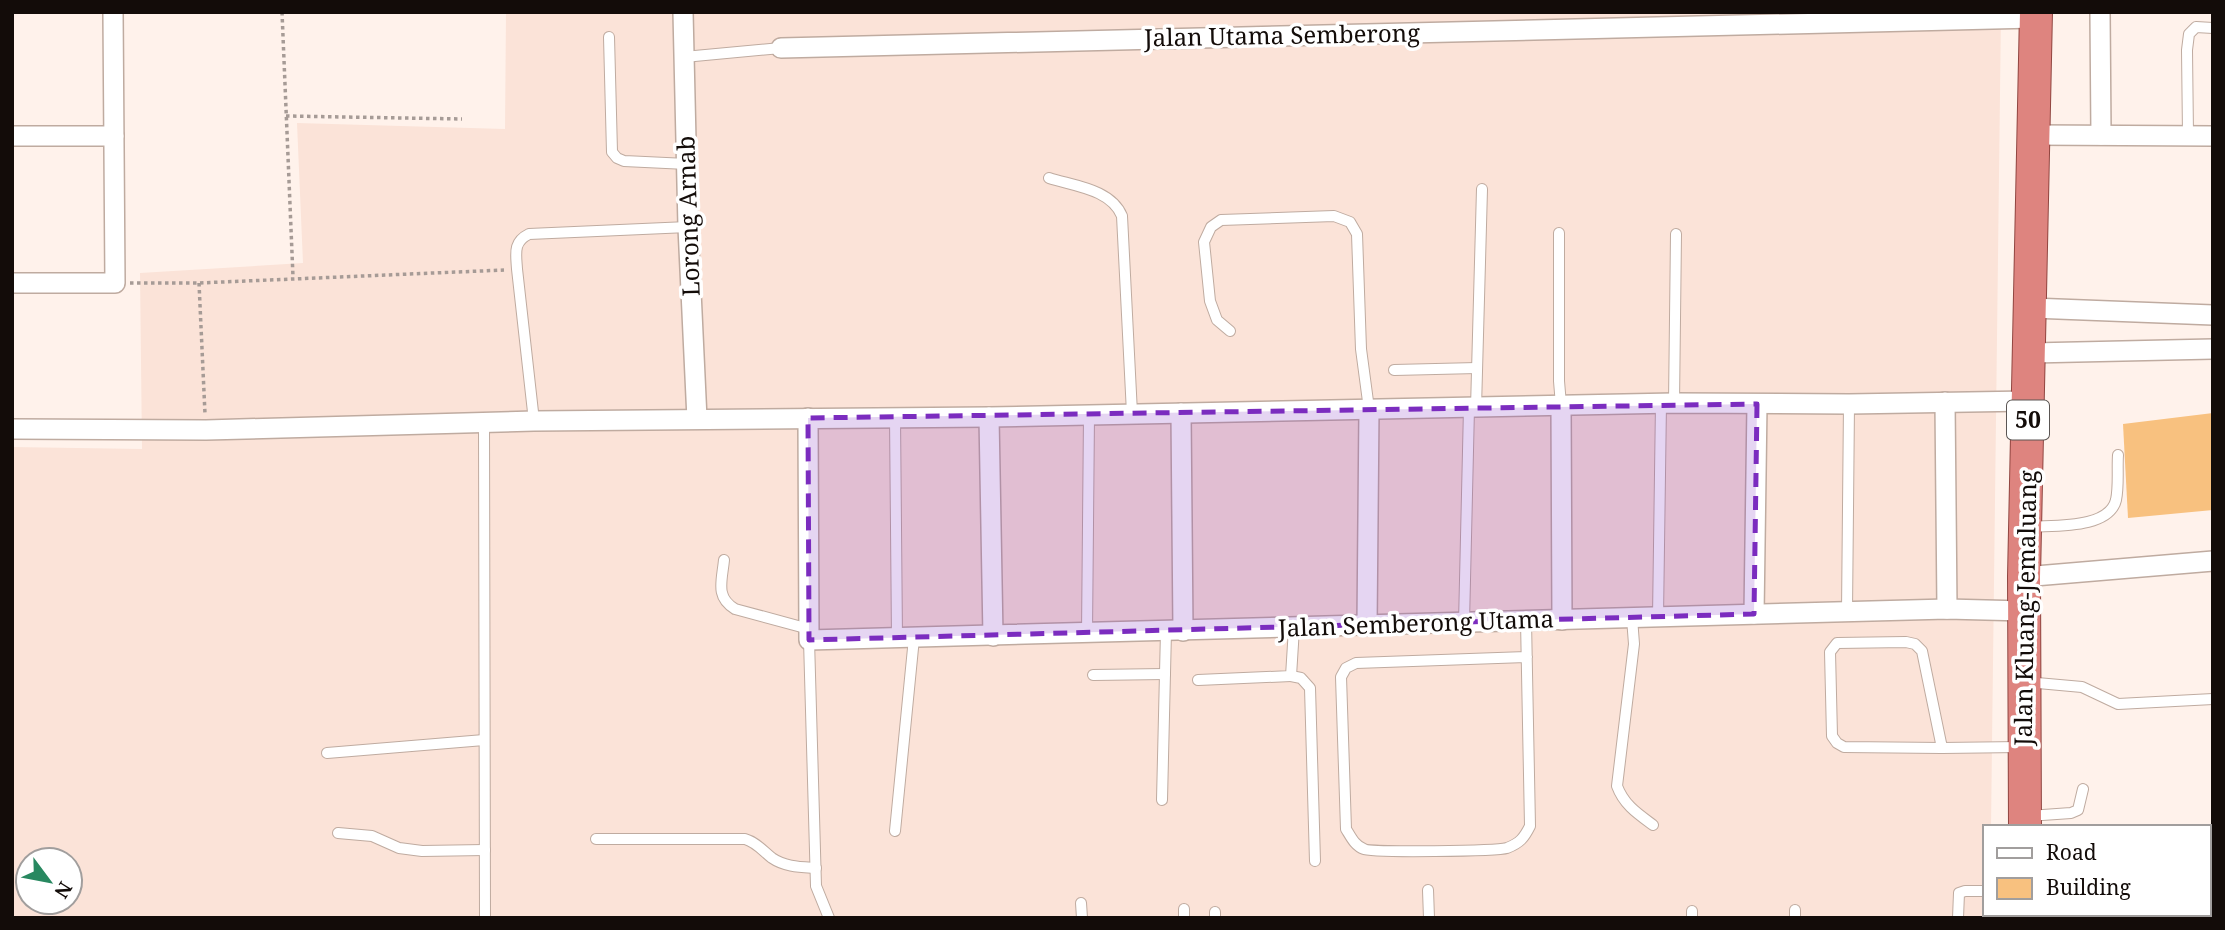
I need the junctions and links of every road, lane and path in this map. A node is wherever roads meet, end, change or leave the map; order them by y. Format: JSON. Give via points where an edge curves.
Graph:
{"nodes":[{"id":1,"x":113,"y":12,"type":"edge"},
{"id":2,"x":282,"y":12,"type":"edge"},
{"id":3,"x":683,"y":12,"type":"edge"},
{"id":4,"x":2100,"y":12,"type":"edge"},
{"id":5,"x":2036,"y":15,"type":"edge"},
{"id":6,"x":2213,"y":28,"type":"edge"},
{"id":7,"x":609,"y":37,"type":"dead end"},
{"id":8,"x":781,"y":48,"type":"joint"},
{"id":9,"x":684,"y":57,"type":"junction"},
{"id":10,"x":286,"y":116,"type":"junction"},
{"id":11,"x":462,"y":119,"type":"dead end"},
{"id":12,"x":2034,"y":135,"type":"junction"},
{"id":13,"x":2101,"y":135,"type":"junction"},
{"id":14,"x":2188,"y":135,"type":"junction"},
{"id":15,"x":12,"y":136,"type":"edge"},
{"id":16,"x":114,"y":136,"type":"junction"},
{"id":17,"x":2213,"y":136,"type":"edge"},
{"id":18,"x":687,"y":164,"type":"junction"},
{"id":19,"x":1049,"y":178,"type":"dead end"},
{"id":20,"x":1482,"y":189,"type":"dead end"},
{"id":21,"x":688,"y":227,"type":"junction"},
{"id":22,"x":1559,"y":233,"type":"dead end"},
{"id":23,"x":1676,"y":234,"type":"dead end"},
{"id":24,"x":517,"y":269,"type":"junction"},
{"id":25,"x":293,"y":277,"type":"junction"},
{"id":26,"x":12,"y":283,"type":"edge"},
{"id":27,"x":115,"y":283,"type":"junction"},
{"id":28,"x":199,"y":283,"type":"junction"},
{"id":29,"x":2030,"y":308,"type":"junction"},
{"id":30,"x":2213,"y":315,"type":"edge"},
{"id":31,"x":1230,"y":331,"type":"dead end"},
{"id":32,"x":2213,"y":349,"type":"edge"},
{"id":33,"x":2029,"y":353,"type":"junction"},
{"id":34,"x":1477,"y":368,"type":"junction"},
{"id":35,"x":1394,"y":370,"type":"dead end"},
{"id":36,"x":2028,"y":401,"type":"junction"},
{"id":37,"x":1945,"y":402,"type":"junction"},
{"id":38,"x":1667,"y":403,"type":"junction"},
{"id":39,"x":1758,"y":404,"type":"junction"},
{"id":40,"x":1849,"y":404,"type":"junction"},
{"id":41,"x":1561,"y":405,"type":"junction"},
{"id":42,"x":1473,"y":408,"type":"junction"},
{"id":43,"x":1369,"y":409,"type":"junction"},
{"id":44,"x":1132,"y":413,"type":"junction"},
{"id":45,"x":1181,"y":413,"type":"junction"},
{"id":46,"x":1089,"y":415,"type":"junction"},
{"id":47,"x":895,"y":416,"type":"junction"},
{"id":48,"x":989,"y":417,"type":"junction"},
{"id":49,"x":808,"y":418,"type":"junction"},
{"id":50,"x":697,"y":419,"type":"junction"},
{"id":51,"x":534,"y":421,"type":"junction"},
{"id":52,"x":484,"y":423,"type":"junction"},
{"id":53,"x":12,"y":429,"type":"edge"},
{"id":54,"x":206,"y":430,"type":"junction"},
{"id":55,"x":2118,"y":455,"type":"dead end"},
{"id":56,"x":2026,"y":528,"type":"junction"},
{"id":57,"x":723,"y":560,"type":"dead end"},
{"id":58,"x":2213,"y":561,"type":"edge"},
{"id":59,"x":2024,"y":577,"type":"junction"},
{"id":60,"x":1947,"y":609,"type":"junction"},
{"id":61,"x":1847,"y":611,"type":"junction"},
{"id":62,"x":2024,"y":611,"type":"junction"},
{"id":63,"x":1754,"y":614,"type":"junction"},
{"id":64,"x":1658,"y":617,"type":"junction"},
{"id":65,"x":1632,"y":618,"type":"junction"},
{"id":66,"x":1562,"y":620,"type":"junction"},
{"id":67,"x":1526,"y":621,"type":"junction"},
{"id":68,"x":1464,"y":623,"type":"junction"},
{"id":69,"x":1367,"y":626,"type":"junction"},
{"id":70,"x":1294,"y":628,"type":"junction"},
{"id":71,"x":1174,"y":631,"type":"junction"},
{"id":72,"x":1087,"y":634,"type":"junction"},
{"id":73,"x":809,"y":635,"type":"junction"},
{"id":74,"x":993,"y":636,"type":"junction"},
{"id":75,"x":906,"y":639,"type":"junction"},
{"id":76,"x":1527,"y":657,"type":"junction"},
{"id":77,"x":1165,"y":674,"type":"junction"},
{"id":78,"x":1093,"y":675,"type":"dead end"},
{"id":79,"x":1292,"y":676,"type":"junction"},
{"id":80,"x":1198,"y":680,"type":"dead end"},
{"id":81,"x":2023,"y":682,"type":"junction"},
{"id":82,"x":2213,"y":699,"type":"edge"},
{"id":83,"x":484,"y":740,"type":"junction"},
{"id":84,"x":2024,"y":747,"type":"junction"},
{"id":85,"x":1942,"y":748,"type":"junction"},
{"id":86,"x":327,"y":752,"type":"dead end"},
{"id":87,"x":2083,"y":789,"type":"dead end"},
{"id":88,"x":1162,"y":800,"type":"dead end"},
{"id":89,"x":2025,"y":822,"type":"edge"},
{"id":90,"x":1653,"y":825,"type":"dead end"},
{"id":91,"x":895,"y":831,"type":"dead end"},
{"id":92,"x":338,"y":833,"type":"dead end"},
{"id":93,"x":596,"y":839,"type":"dead end"},
{"id":94,"x":485,"y":850,"type":"junction"},
{"id":95,"x":1315,"y":861,"type":"dead end"},
{"id":96,"x":816,"y":868,"type":"junction"},
{"id":97,"x":1428,"y":890,"type":"dead end"},
{"id":98,"x":1983,"y":891,"type":"edge"},
{"id":99,"x":1081,"y":903,"type":"dead end"},
{"id":100,"x":485,"y":918,"type":"edge"},
{"id":101,"x":829,"y":918,"type":"edge"},
{"id":102,"x":1082,"y":918,"type":"edge"},
{"id":103,"x":1429,"y":918,"type":"edge"},
{"id":104,"x":1958,"y":918,"type":"edge"}],
"edges":[{"from":1,"to":16,"type":"street"},
{"from":2,"to":10,"type":"path"},
{"from":3,"to":9,"type":"street","name":"Lorong Arnab"},
{"from":4,"to":13,"type":"street"},
{"from":5,"to":8,"type":"street","name":"Jalan Utama Semberong"},
{"from":5,"to":12,"type":"highway","name":"Jalan Kluang-Jemaluang","number":"50"},
{"from":6,"to":14,"type":"lane","via":[[2196,27],[2189,34]]},
{"from":7,"to":18,"type":"lane","via":[[612,152],[624,161]]},
{"from":8,"to":9,"type":"lane"},
{"from":9,"to":18,"type":"street","name":"Lorong Arnab"},
{"from":10,"to":11,"type":"path"},
{"from":10,"to":25,"type":"path"},
{"from":12,"to":13,"type":"street"},
{"from":12,"to":29,"type":"highway","name":"Jalan Kluang-Jemaluang","number":"50"},
{"from":13,"to":14,"type":"street"},
{"from":14,"to":17,"type":"street"},
{"from":15,"to":16,"type":"street"},
{"from":16,"to":27,"type":"street"},
{"from":18,"to":21,"type":"street","name":"Lorong Arnab"},
{"from":19,"to":44,"type":"lane","via":[[1107,196],[1122,216]]},
{"from":20,"to":34,"type":"lane"},
{"from":21,"to":24,"type":"lane","via":[[529,234],[516,248]]},
{"from":21,"to":50,"type":"street","name":"Lorong Arnab"},
{"from":22,"to":41,"type":"lane"},
{"from":23,"to":38,"type":"lane"},
{"from":24,"to":25,"type":"path"},
{"from":24,"to":51,"type":"lane"},
{"from":25,"to":28,"type":"path"},
{"from":26,"to":27,"type":"street"},
{"from":27,"to":28,"type":"path"},
{"from":28,"to":54,"type":"path"},
{"from":29,"to":30,"type":"street"},
{"from":29,"to":33,"type":"highway","name":"Jalan Kluang-Jemaluang","number":"50"},
{"from":31,"to":43,"type":"lane","via":[[1217,320],[1210,301],[1205,242],[1210,227],[1234,219],[1334,216],[1350,222],[1357,234],[1361,349]]},
{"from":32,"to":33,"type":"street"},
{"from":33,"to":36,"type":"highway","name":"Jalan Kluang-Jemaluang","number":"50"},
{"from":34,"to":35,"type":"lane"},
{"from":34,"to":42,"type":"lane"},
{"from":36,"to":37,"type":"street"},
{"from":36,"to":56,"type":"highway","name":"Jalan Kluang-Jemaluang","number":"50"},
{"from":37,"to":40,"type":"street"},
{"from":37,"to":60,"type":"street"},
{"from":38,"to":39,"type":"street"},
{"from":38,"to":41,"type":"street"},
{"from":38,"to":64,"type":"lane"},
{"from":39,"to":40,"type":"street"},
{"from":39,"to":63,"type":"street"},
{"from":40,"to":61,"type":"lane"},
{"from":41,"to":42,"type":"street"},
{"from":41,"to":66,"type":"street"},
{"from":42,"to":43,"type":"street"},
{"from":42,"to":68,"type":"lane"},
{"from":43,"to":45,"type":"street"},
{"from":43,"to":69,"type":"street"},
{"from":44,"to":45,"type":"street"},
{"from":44,"to":46,"type":"street"},
{"from":45,"to":71,"type":"street"},
{"from":46,"to":48,"type":"street"},
{"from":46,"to":72,"type":"lane"},
{"from":47,"to":48,"type":"street"},
{"from":47,"to":49,"type":"street"},
{"from":47,"to":75,"type":"lane"},
{"from":48,"to":74,"type":"street"},
{"from":49,"to":50,"type":"street"},
{"from":49,"to":73,"type":"street"},
{"from":50,"to":51,"type":"street"},
{"from":51,"to":52,"type":"street"},
{"from":52,"to":54,"type":"street"},
{"from":52,"to":83,"type":"lane"},
{"from":53,"to":54,"type":"street"},
{"from":55,"to":56,"type":"lane","via":[[2116,501],[2103,517],[2093,522]]},
{"from":56,"to":59,"type":"highway","name":"Jalan Kluang-Jemaluang","number":"50"},
{"from":57,"to":73,"type":"lane","via":[[721,596],[726,604]]},
{"from":58,"to":59,"type":"street"},
{"from":59,"to":62,"type":"highway","name":"Jalan Kluang-Jemaluang","number":"50"},
{"from":60,"to":61,"type":"street","name":"Jalan Semberong Utama"},
{"from":60,"to":62,"type":"street","name":"Jalan Semberong Utama"},
{"from":61,"to":63,"type":"street","name":"Jalan Semberong Utama"},
{"from":62,"to":81,"type":"highway","name":"Jalan Kluang-Jemaluang","number":"50"},
{"from":63,"to":64,"type":"street","name":"Jalan Semberong Utama"},
{"from":64,"to":65,"type":"street","name":"Jalan Semberong Utama"},
{"from":65,"to":66,"type":"street","name":"Jalan Semberong Utama"},
{"from":65,"to":90,"type":"lane","via":[[1634,645],[1617,786],[1632,810]]},
{"from":66,"to":67,"type":"street","name":"Jalan Semberong Utama"},
{"from":67,"to":68,"type":"street","name":"Jalan Semberong Utama"},
{"from":67,"to":76,"type":"lane"},
{"from":68,"to":69,"type":"street","name":"Jalan Semberong Utama"},
{"from":69,"to":70,"type":"street","name":"Jalan Semberong Utama"},
{"from":70,"to":71,"type":"street","name":"Jalan Semberong Utama"},
{"from":70,"to":79,"type":"lane"},
{"from":71,"to":72,"type":"street","name":"Jalan Semberong Utama"},
{"from":71,"to":77,"type":"lane"},
{"from":72,"to":74,"type":"street","name":"Jalan Semberong Utama"},
{"from":73,"to":75,"type":"street","name":"Jalan Semberong Utama"},
{"from":73,"to":96,"type":"lane"},
{"from":74,"to":75,"type":"street","name":"Jalan Semberong Utama"},
{"from":75,"to":91,"type":"lane"},
{"from":76,"to":76,"type":"lane","via":[[1530,826],[1522,841],[1505,848],[1430,850],[1366,850],[1354,843],[1346,829],[1341,677],[1346,668],[1356,663]]},
{"from":77,"to":78,"type":"lane"},
{"from":77,"to":88,"type":"lane"},
{"from":79,"to":80,"type":"lane"},
{"from":79,"to":95,"type":"lane","via":[[1310,688]]},
{"from":81,"to":82,"type":"lane","via":[[2082,687],[2118,704]]},
{"from":81,"to":84,"type":"highway","name":"Jalan Kluang-Jemaluang","number":"50"},
{"from":83,"to":86,"type":"lane"},
{"from":83,"to":94,"type":"lane"},
{"from":84,"to":85,"type":"lane"},
{"from":84,"to":89,"type":"highway","name":"Jalan Kluang-Jemaluang","number":"50"},
{"from":85,"to":85,"type":"lane","via":[[1922,651],[1916,644],[1837,643],[1833,647],[1832,736],[1837,743],[1844,747]]},
{"from":87,"to":89,"type":"lane","via":[[2078,810]]},
{"from":92,"to":94,"type":"lane","via":[[372,836],[399,848],[422,851]]},
{"from":93,"to":96,"type":"lane","via":[[745,839],[785,865]]},
{"from":94,"to":100,"type":"lane"},
{"from":96,"to":101,"type":"lane","via":[[816,886]]},
{"from":97,"to":103,"type":"lane"},
{"from":98,"to":104,"type":"lane","via":[[1959,893]]},
{"from":99,"to":102,"type":"lane"}]}
